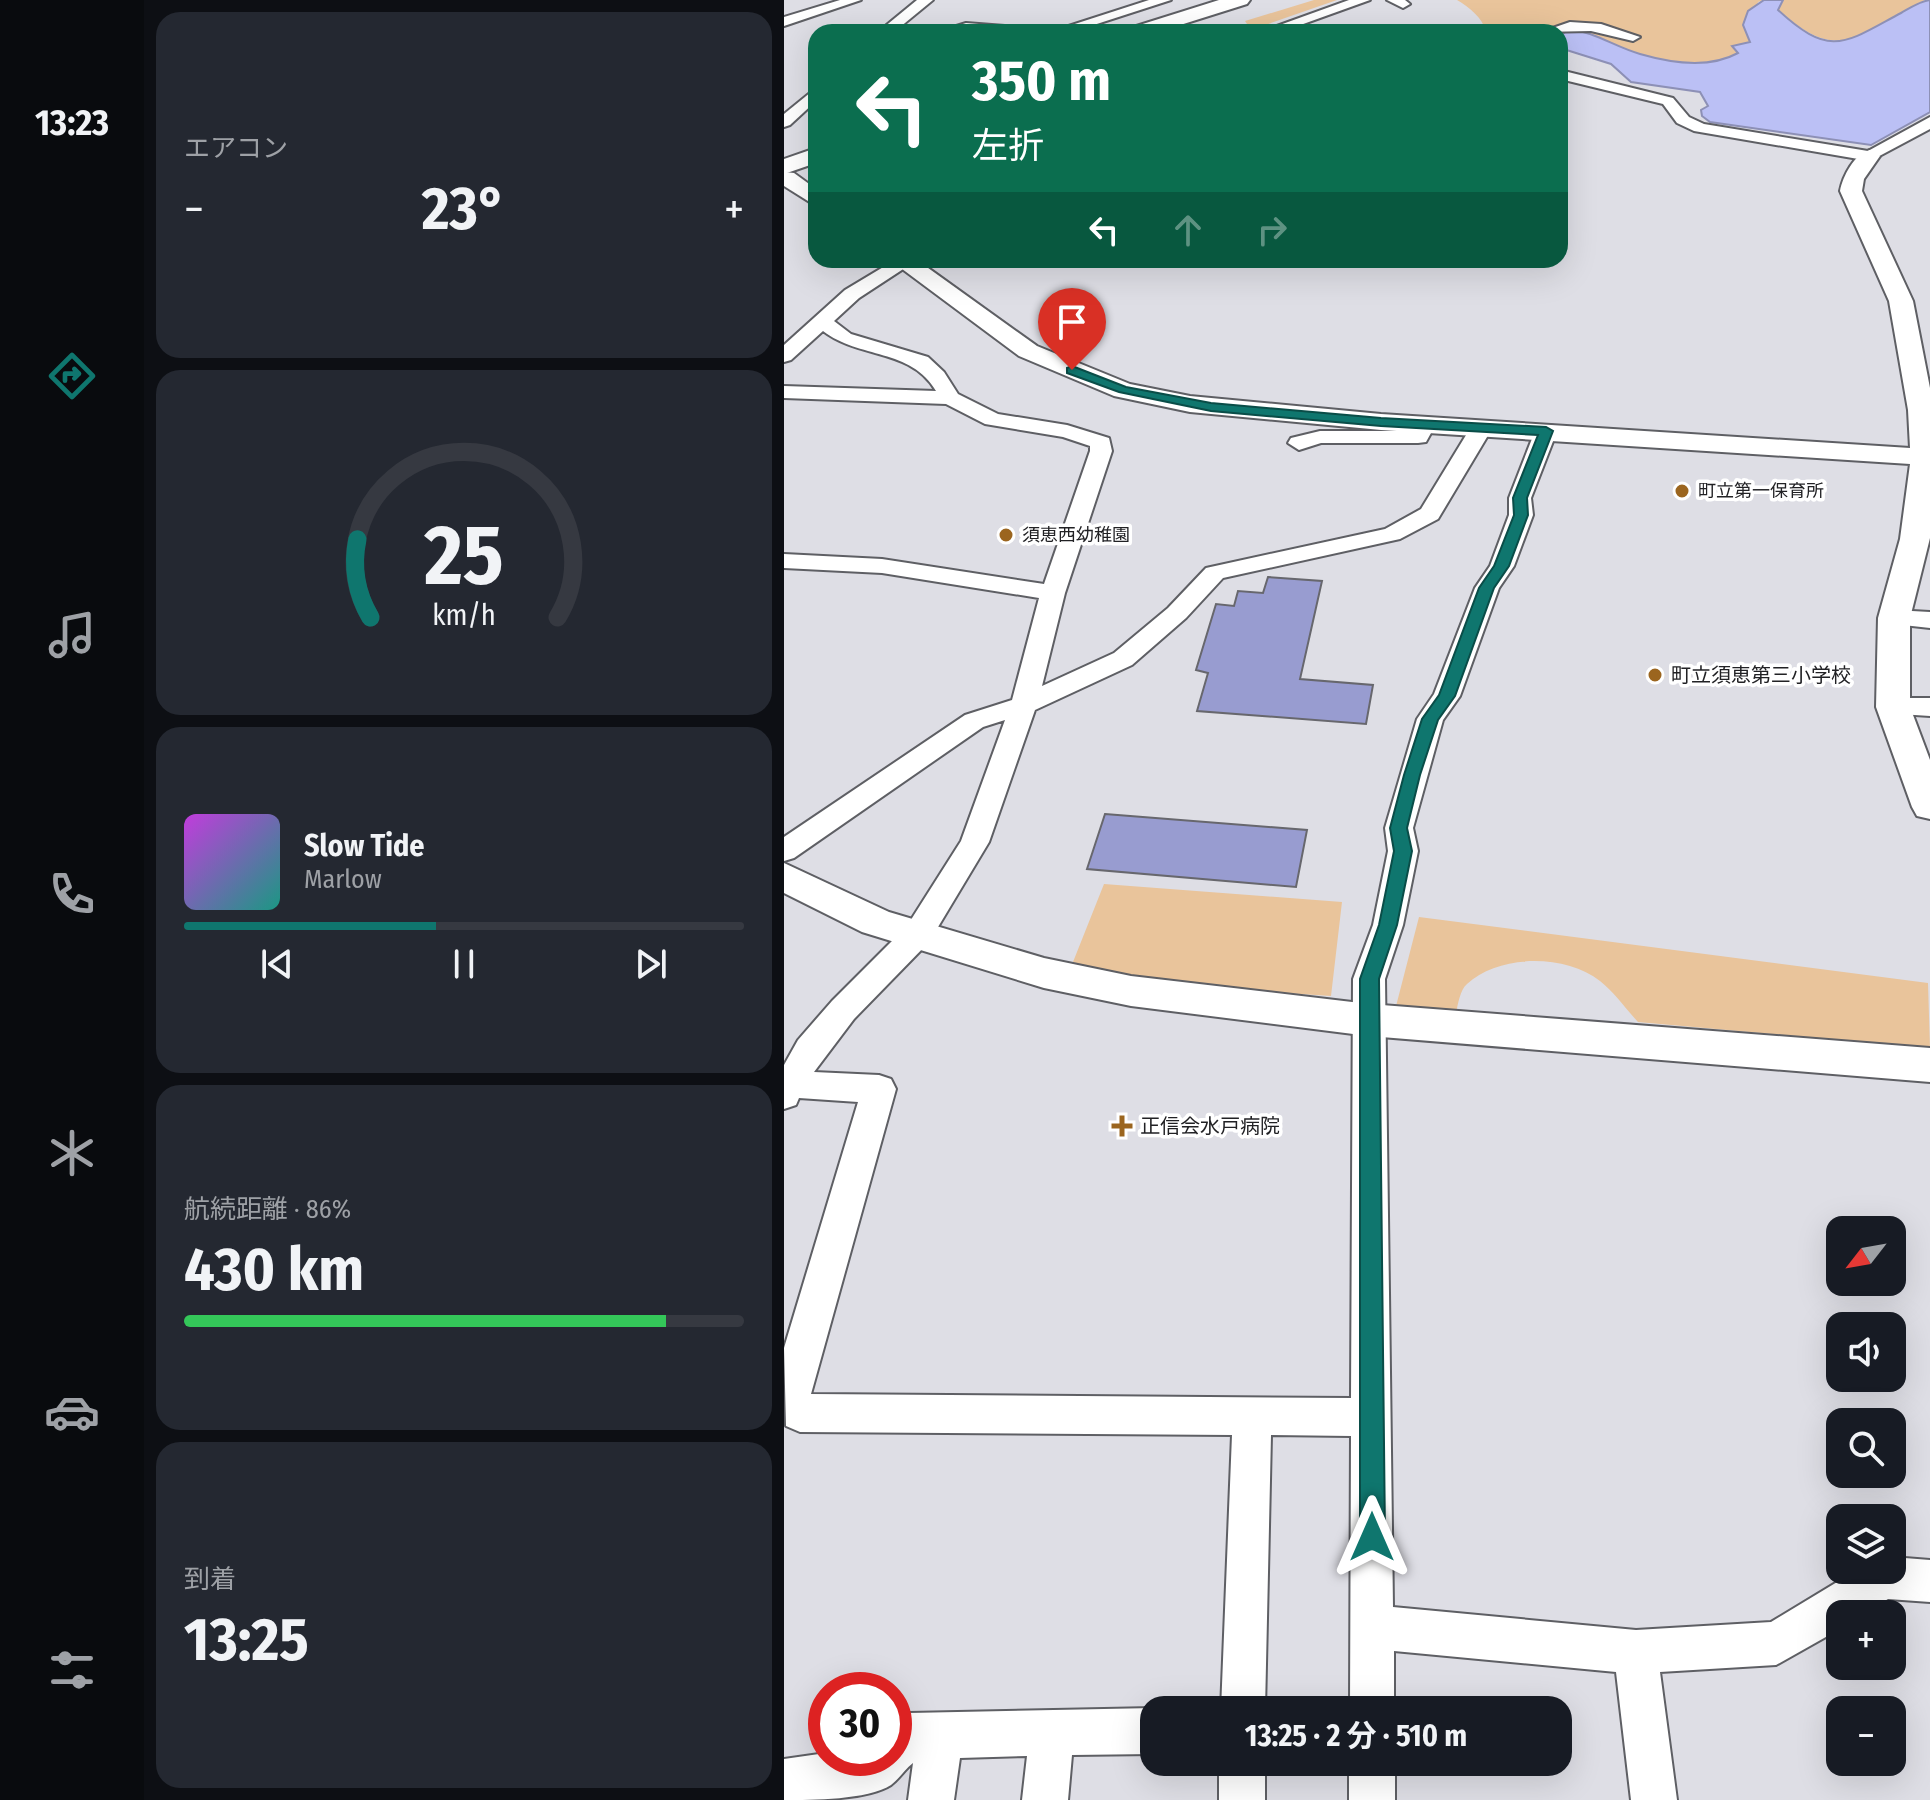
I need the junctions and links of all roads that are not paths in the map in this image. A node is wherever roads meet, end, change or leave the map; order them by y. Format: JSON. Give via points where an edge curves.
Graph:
{"nodes":[{"id":1,"x":854,"y":0,"type":"edge"},
{"id":2,"x":926,"y":0,"type":"edge"},
{"id":3,"x":1164,"y":0,"type":"edge"},
{"id":4,"x":1363,"y":0,"type":"edge"},
{"id":5,"x":1248,"y":3,"type":"edge"},
{"id":6,"x":784,"y":22,"type":"edge"},
{"id":7,"x":895,"y":24,"type":"edge"},
{"id":8,"x":1084,"y":24,"type":"edge"},
{"id":9,"x":1168,"y":24,"type":"edge"},
{"id":10,"x":1194,"y":24,"type":"edge"},
{"id":11,"x":1291,"y":24,"type":"edge"},
{"id":12,"x":1568,"y":26,"type":"edge"},
{"id":13,"x":1633,"y":37,"type":"dead end"},
{"id":14,"x":1568,"y":76,"type":"edge"},
{"id":15,"x":808,"y":100,"type":"edge"},
{"id":16,"x":808,"y":114,"type":"edge"},
{"id":17,"x":1930,"y":122,"type":"edge"},
{"id":18,"x":784,"y":123,"type":"edge"},
{"id":19,"x":808,"y":143,"type":"edge"},
{"id":20,"x":784,"y":151,"type":"edge"},
{"id":21,"x":1870,"y":156,"type":"junction"},
{"id":22,"x":892,"y":268,"type":"edge"},
{"id":23,"x":913,"y":268,"type":"edge"},
{"id":24,"x":824,"y":323,"type":"junction"},
{"id":25,"x":784,"y":356,"type":"edge"},
{"id":26,"x":784,"y":392,"type":"edge"},
{"id":27,"x":950,"y":398,"type":"junction"},
{"id":28,"x":1425,"y":424,"type":"junction"},
{"id":29,"x":1482,"y":427,"type":"junction"},
{"id":30,"x":1546,"y":431,"type":"junction"},
{"id":31,"x":1299,"y":443,"type":"dead end"},
{"id":32,"x":1925,"y":457,"type":"junction"},
{"id":33,"x":784,"y":561,"type":"edge"},
{"id":34,"x":1053,"y":593,"type":"junction"},
{"id":35,"x":1894,"y":618,"type":"junction"},
{"id":36,"x":1930,"y":620,"type":"edge"},
{"id":37,"x":1024,"y":705,"type":"junction"},
{"id":38,"x":1893,"y":707,"type":"junction"},
{"id":39,"x":1930,"y":707,"type":"edge"},
{"id":40,"x":1930,"y":807,"type":"edge"},
{"id":41,"x":784,"y":851,"type":"edge"},
{"id":42,"x":784,"y":877,"type":"edge"},
{"id":43,"x":918,"y":934,"type":"junction"},
{"id":44,"x":1369,"y":1020,"type":"junction"},
{"id":45,"x":1930,"y":1065,"type":"edge"},
{"id":46,"x":786,"y":1088,"type":"edge"},
{"id":47,"x":1252,"y":1415,"type":"junction"},
{"id":48,"x":1372,"y":1417,"type":"junction"},
{"id":49,"x":1930,"y":1581,"type":"edge"},
{"id":50,"x":1372,"y":1627,"type":"junction"},
{"id":51,"x":1636,"y":1652,"type":"junction"},
{"id":52,"x":1243,"y":1696,"type":"edge"},
{"id":53,"x":1372,"y":1696,"type":"edge"},
{"id":54,"x":1140,"y":1731,"type":"edge"},
{"id":55,"x":1052,"y":1733,"type":"junction"},
{"id":56,"x":940,"y":1735,"type":"junction"},
{"id":57,"x":912,"y":1736,"type":"edge"},
{"id":58,"x":826,"y":1776,"type":"edge"},
{"id":59,"x":1242,"y":1776,"type":"edge"},
{"id":60,"x":1372,"y":1776,"type":"edge"},
{"id":61,"x":784,"y":1782,"type":"edge"},
{"id":62,"x":931,"y":1800,"type":"edge"},
{"id":63,"x":1045,"y":1800,"type":"edge"},
{"id":64,"x":1242,"y":1800,"type":"edge"},
{"id":65,"x":1372,"y":1800,"type":"edge"},
{"id":66,"x":1654,"y":1800,"type":"edge"}],
"edges":[{"from":1,"to":6,"type":"street"},
{"from":2,"to":7,"type":"street"},
{"from":3,"to":8,"type":"street"},
{"from":4,"to":11,"type":"street"},
{"from":5,"to":9,"type":"highway"},
{"from":5,"to":10,"type":"highway"},
{"from":12,"to":13,"type":"street","via":[[1592,25]]},
{"from":14,"to":21,"type":"street","via":[[1668,101],[1683,120],[1700,128]]},
{"from":15,"to":18,"type":"street"},
{"from":16,"to":18,"type":"street"},
{"from":17,"to":21,"type":"street"},
{"from":19,"to":20,"type":"highway"},
{"from":21,"to":32,"type":"street","via":[[1853,178],[1851,191],[1901,301]]},
{"from":22,"to":24,"type":"street","via":[[852,294]]},
{"from":23,"to":28,"type":"street","via":[[1028,351],[1123,390],[1254,412]]},
{"from":24,"to":25,"type":"street"},
{"from":24,"to":27,"type":"street","via":[[844,338],[921,361]]},
{"from":26,"to":27,"type":"street"},
{"from":27,"to":34,"type":"street","via":[[993,419],[1067,431],[1101,443]]},
{"from":28,"to":29,"type":"street"},
{"from":28,"to":31,"type":"street","via":[[1418,437],[1320,437]]},
{"from":29,"to":30,"type":"street"},
{"from":29,"to":37,"type":"street","via":[[1430,514],[1413,525],[1215,573],[1123,659]]},
{"from":30,"to":32,"type":"street"},
{"from":30,"to":44,"type":"street","via":[[1502,566],[1487,588],[1447,696],[1430,719],[1412,775],[1399,828],[1403,851],[1388,925],[1369,979]]},
{"from":32,"to":35,"type":"street","via":[[1915,539]]},
{"from":33,"to":34,"type":"street","via":[[882,566]]},
{"from":34,"to":37,"type":"street"},
{"from":35,"to":36,"type":"street"},
{"from":35,"to":38,"type":"street"},
{"from":37,"to":41,"type":"street","via":[[974,721]]},
{"from":37,"to":43,"type":"street","via":[[975,842]]},
{"from":38,"to":39,"type":"street"},
{"from":38,"to":40,"type":"street"},
{"from":42,"to":43,"type":"street","via":[[876,922]]},
{"from":43,"to":44,"type":"street","via":[[1044,973],[1131,991]]},
{"from":43,"to":46,"type":"street","via":[[843,1010]]},
{"from":44,"to":45,"type":"street"},
{"from":44,"to":48,"type":"street"},
{"from":46,"to":47,"type":"street","via":[[879,1089],[790,1392],[800,1413]]},
{"from":47,"to":48,"type":"street"},
{"from":47,"to":52,"type":"street"},
{"from":48,"to":50,"type":"street"},
{"from":49,"to":51,"type":"street","via":[[1884,1578],[1776,1643]]},
{"from":50,"to":51,"type":"street"},
{"from":50,"to":53,"type":"street"},
{"from":51,"to":66,"type":"street"},
{"from":54,"to":55,"type":"street"},
{"from":55,"to":56,"type":"street"},
{"from":55,"to":63,"type":"street"},
{"from":56,"to":57,"type":"street"},
{"from":56,"to":62,"type":"street"},
{"from":58,"to":61,"type":"street"},
{"from":59,"to":64,"type":"street"},
{"from":60,"to":65,"type":"street"}]}
